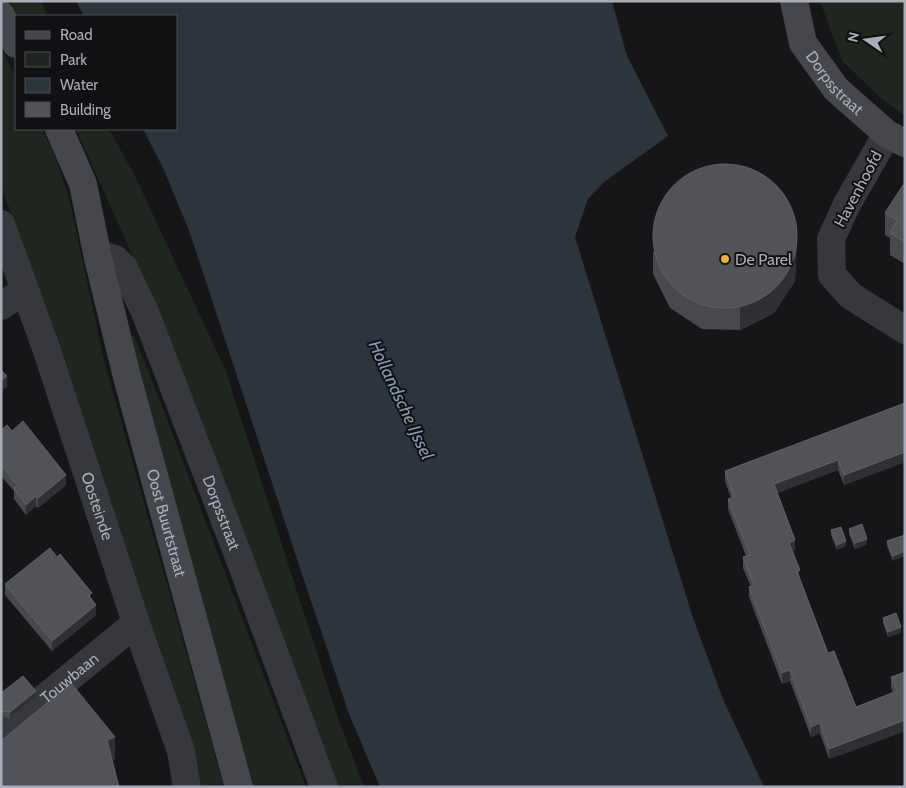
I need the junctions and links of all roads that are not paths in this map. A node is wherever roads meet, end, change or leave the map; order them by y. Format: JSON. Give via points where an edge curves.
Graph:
{"nodes":[{"id":1,"x":794,"y":1,"type":"edge"},
{"id":2,"x":1,"y":14,"type":"edge"},
{"id":3,"x":15,"y":42,"type":"edge"},
{"id":4,"x":58,"y":130,"type":"edge"},
{"id":5,"x":896,"y":139,"type":"edge"},
{"id":6,"x":1,"y":224,"type":"edge"},
{"id":7,"x":98,"y":258,"type":"junction"},
{"id":8,"x":24,"y":291,"type":"junction"},
{"id":9,"x":1,"y":306,"type":"edge"},
{"id":10,"x":905,"y":330,"type":"edge"},
{"id":11,"x":136,"y":623,"type":"junction"},
{"id":12,"x":1,"y":731,"type":"edge"},
{"id":13,"x":187,"y":787,"type":"edge"},
{"id":14,"x":239,"y":787,"type":"edge"},
{"id":15,"x":324,"y":787,"type":"edge"}],
"edges":[{"from":1,"to":5,"type":"street","name":"Dorpsstraat","via":[[803,43],[836,89]]},
{"from":2,"to":3,"type":"street"},
{"from":4,"to":7,"type":"street","name":"Oost Buurtstraat","via":[[84,184]]},
{"from":5,"to":10,"type":"street","name":"Havenhoofd","via":[[847,204],[831,239],[832,275],[851,296]]},
{"from":6,"to":8,"type":"street","name":"Oosteinde"},
{"from":7,"to":14,"type":"street","name":"Oost Buurtstraat","via":[[127,377]]},
{"from":7,"to":15,"type":"street","name":"Dorpsstraat","via":[[115,259],[124,268],[145,312]]},
{"from":8,"to":9,"type":"street"},
{"from":8,"to":11,"type":"street","name":"Oosteinde","via":[[46,348]]},
{"from":11,"to":12,"type":"street","name":"Touwbaan"},
{"from":11,"to":13,"type":"street","name":"Oosteinde","via":[[181,751]]}]}
